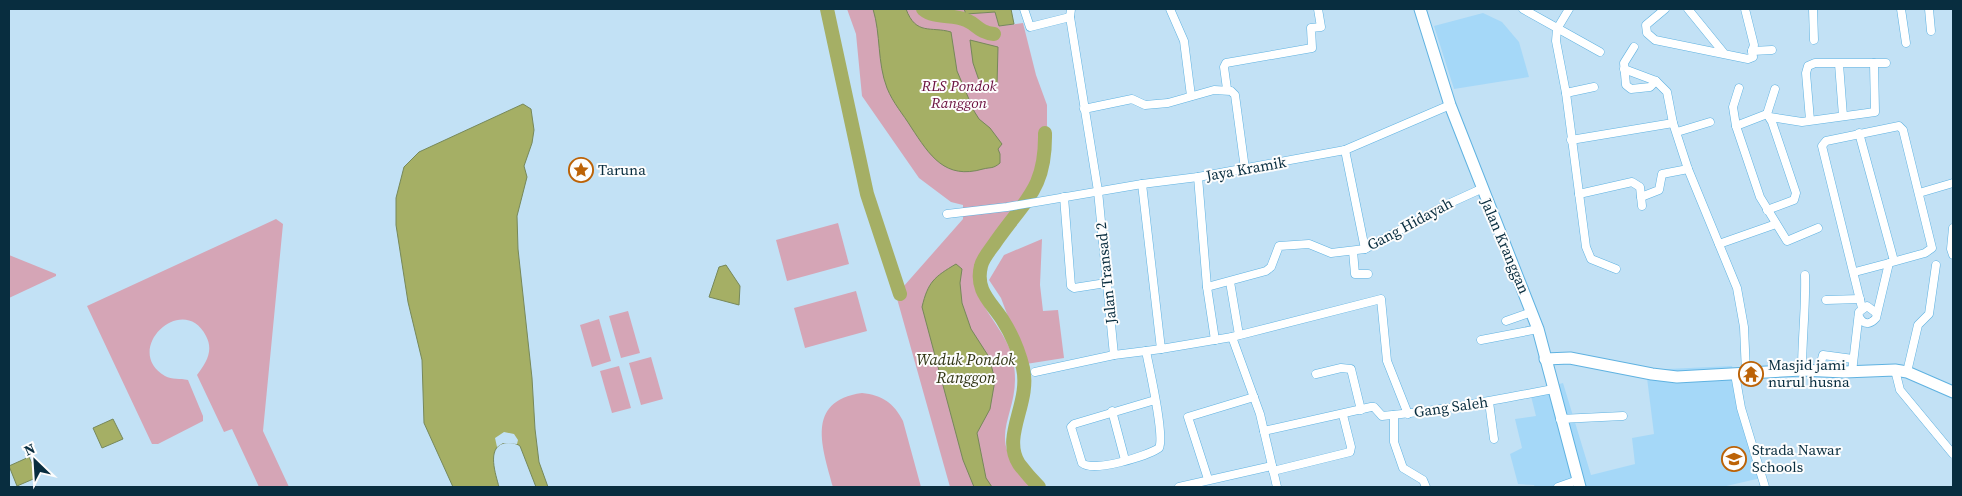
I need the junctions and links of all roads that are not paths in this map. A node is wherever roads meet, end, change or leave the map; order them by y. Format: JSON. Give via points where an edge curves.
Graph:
{"nodes":[{"id":1,"x":1024,"y":9,"type":"edge"},
{"id":2,"x":1170,"y":9,"type":"edge"},
{"id":3,"x":1318,"y":9,"type":"edge"},
{"id":4,"x":1420,"y":9,"type":"edge"},
{"id":5,"x":1523,"y":9,"type":"edge"},
{"id":6,"x":1569,"y":9,"type":"edge"},
{"id":7,"x":1665,"y":9,"type":"edge"},
{"id":8,"x":1688,"y":9,"type":"edge"},
{"id":9,"x":1745,"y":9,"type":"edge"},
{"id":10,"x":1813,"y":9,"type":"edge"},
{"id":11,"x":1901,"y":9,"type":"edge"},
{"id":12,"x":1929,"y":9,"type":"edge"},
{"id":13,"x":1071,"y":13,"type":"edge"},
{"id":14,"x":1557,"y":29,"type":"junction"},
{"id":15,"x":1931,"y":32,"type":"dead end"},
{"id":16,"x":1814,"y":40,"type":"dead end"},
{"id":17,"x":1906,"y":43,"type":"dead end"},
{"id":18,"x":1634,"y":47,"type":"dead end"},
{"id":19,"x":1772,"y":50,"type":"dead end"},
{"id":20,"x":1752,"y":51,"type":"junction"},
{"id":21,"x":1600,"y":52,"type":"dead end"},
{"id":22,"x":1723,"y":52,"type":"junction"},
{"id":23,"x":1886,"y":62,"type":"dead end"},
{"id":24,"x":1874,"y":63,"type":"junction"},
{"id":25,"x":1840,"y":64,"type":"junction"},
{"id":26,"x":1624,"y":69,"type":"junction"},
{"id":27,"x":1656,"y":81,"type":"junction"},
{"id":28,"x":1594,"y":87,"type":"dead end"},
{"id":29,"x":1740,"y":88,"type":"dead end"},
{"id":30,"x":1227,"y":89,"type":"junction"},
{"id":31,"x":1775,"y":89,"type":"dead end"},
{"id":32,"x":1566,"y":93,"type":"junction"},
{"id":33,"x":1191,"y":96,"type":"junction"},
{"id":34,"x":1450,"y":105,"type":"junction"},
{"id":35,"x":1084,"y":109,"type":"junction"},
{"id":36,"x":1768,"y":115,"type":"junction"},
{"id":37,"x":1843,"y":116,"type":"junction"},
{"id":38,"x":1810,"y":120,"type":"junction"},
{"id":39,"x":1710,"y":122,"type":"dead end"},
{"id":40,"x":1673,"y":123,"type":"junction"},
{"id":41,"x":1736,"y":126,"type":"junction"},
{"id":42,"x":1677,"y":132,"type":"junction"},
{"id":43,"x":1859,"y":133,"type":"junction"},
{"id":44,"x":1571,"y":140,"type":"junction"},
{"id":45,"x":1345,"y":150,"type":"junction"},
{"id":46,"x":1245,"y":169,"type":"junction"},
{"id":47,"x":1688,"y":169,"type":"junction"},
{"id":48,"x":1198,"y":177,"type":"junction"},
{"id":49,"x":1953,"y":183,"type":"edge"},
{"id":50,"x":1142,"y":184,"type":"junction"},
{"id":51,"x":1481,"y":189,"type":"junction"},
{"id":52,"x":1098,"y":191,"type":"junction"},
{"id":53,"x":1919,"y":193,"type":"junction"},
{"id":54,"x":1579,"y":194,"type":"junction"},
{"id":55,"x":1064,"y":196,"type":"junction"},
{"id":56,"x":1767,"y":210,"type":"junction"},
{"id":57,"x":947,"y":214,"type":"dead end"},
{"id":58,"x":1776,"y":224,"type":"junction"},
{"id":59,"x":1818,"y":228,"type":"dead end"},
{"id":60,"x":1953,"y":228,"type":"edge"},
{"id":61,"x":1719,"y":244,"type":"junction"},
{"id":62,"x":1365,"y":249,"type":"junction"},
{"id":63,"x":1352,"y":251,"type":"junction"},
{"id":64,"x":1953,"y":254,"type":"edge"},
{"id":65,"x":1892,"y":262,"type":"junction"},
{"id":66,"x":1936,"y":265,"type":"dead end"},
{"id":67,"x":1616,"y":268,"type":"dead end"},
{"id":68,"x":1855,"y":272,"type":"junction"},
{"id":69,"x":1368,"y":274,"type":"dead end"},
{"id":70,"x":1805,"y":275,"type":"dead end"},
{"id":71,"x":1230,"y":282,"type":"junction"},
{"id":72,"x":1106,"y":283,"type":"junction"},
{"id":73,"x":1207,"y":287,"type":"junction"},
{"id":74,"x":1860,"y":299,"type":"junction"},
{"id":75,"x":1826,"y":300,"type":"dead end"},
{"id":76,"x":1862,"y":308,"type":"junction"},
{"id":77,"x":1532,"y":312,"type":"junction"},
{"id":78,"x":1876,"y":312,"type":"junction"},
{"id":79,"x":1859,"y":317,"type":"junction"},
{"id":80,"x":1506,"y":321,"type":"dead end"},
{"id":81,"x":1538,"y":329,"type":"junction"},
{"id":82,"x":1236,"y":336,"type":"junction"},
{"id":83,"x":1214,"y":340,"type":"junction"},
{"id":84,"x":1481,"y":340,"type":"dead end"},
{"id":85,"x":1162,"y":349,"type":"junction"},
{"id":86,"x":1146,"y":351,"type":"junction"},
{"id":87,"x":1114,"y":355,"type":"junction"},
{"id":88,"x":1545,"y":359,"type":"junction"},
{"id":89,"x":1853,"y":359,"type":"junction"},
{"id":90,"x":1802,"y":370,"type":"junction"},
{"id":91,"x":1819,"y":370,"type":"junction"},
{"id":92,"x":1896,"y":370,"type":"junction"},
{"id":93,"x":1035,"y":372,"type":"dead end"},
{"id":94,"x":1852,"y":372,"type":"junction"},
{"id":95,"x":1908,"y":372,"type":"junction"},
{"id":96,"x":1741,"y":373,"type":"junction"},
{"id":97,"x":1316,"y":374,"type":"dead end"},
{"id":98,"x":1553,"y":389,"type":"junction"},
{"id":99,"x":1953,"y":392,"type":"edge"},
{"id":100,"x":1254,"y":397,"type":"junction"},
{"id":101,"x":1155,"y":400,"type":"junction"},
{"id":102,"x":1489,"y":402,"type":"junction"},
{"id":103,"x":1361,"y":410,"type":"junction"},
{"id":104,"x":1112,"y":412,"type":"junction"},
{"id":105,"x":1408,"y":414,"type":"junction"},
{"id":106,"x":1342,"y":415,"type":"junction"},
{"id":107,"x":1394,"y":415,"type":"junction"},
{"id":108,"x":1624,"y":416,"type":"dead end"},
{"id":109,"x":1560,"y":419,"type":"junction"},
{"id":110,"x":1264,"y":430,"type":"junction"},
{"id":111,"x":1494,"y":439,"type":"dead end"},
{"id":112,"x":1953,"y":454,"type":"edge"},
{"id":113,"x":1125,"y":460,"type":"junction"},
{"id":114,"x":1272,"y":468,"type":"junction"},
{"id":115,"x":1221,"y":478,"type":"junction"},
{"id":116,"x":1208,"y":479,"type":"junction"},
{"id":117,"x":1424,"y":484,"type":"edge"},
{"id":118,"x":1579,"y":484,"type":"edge"},
{"id":119,"x":1179,"y":487,"type":"edge"},
{"id":120,"x":1223,"y":487,"type":"edge"},
{"id":121,"x":1277,"y":487,"type":"edge"},
{"id":122,"x":1558,"y":487,"type":"edge"},
{"id":123,"x":1765,"y":487,"type":"edge"}],
"edges":[{"from":1,"to":13,"type":"street","via":[[1030,27]]},
{"from":2,"to":33,"type":"street","via":[[1184,41]]},
{"from":3,"to":30,"type":"street","via":[[1321,27],[1311,28],[1312,48],[1226,63]]},
{"from":4,"to":34,"type":"main road","name":"Jalan Kranggan"},
{"from":5,"to":14,"type":"street"},
{"from":6,"to":14,"type":"street"},
{"from":7,"to":22,"type":"street","via":[[1646,26],[1651,37],[1690,48]]},
{"from":8,"to":22,"type":"street"},
{"from":9,"to":20,"type":"street","via":[[1754,45]]},
{"from":10,"to":16,"type":"street"},
{"from":11,"to":17,"type":"street"},
{"from":12,"to":15,"type":"street"},
{"from":13,"to":35,"type":"street","name":"Jalan Transad 2"},
{"from":14,"to":21,"type":"street"},
{"from":14,"to":32,"type":"street","via":[[1556,41]]},
{"from":18,"to":26,"type":"street","via":[[1626,58]]},
{"from":19,"to":20,"type":"street"},
{"from":20,"to":22,"type":"street","via":[[1750,59]]},
{"from":23,"to":24,"type":"street"},
{"from":24,"to":25,"type":"street"},
{"from":24,"to":37,"type":"street","via":[[1875,112]]},
{"from":25,"to":37,"type":"street"},
{"from":25,"to":38,"type":"street","via":[[1808,66]]},
{"from":26,"to":27,"type":"street"},
{"from":26,"to":27,"type":"street","via":[[1626,85],[1631,89],[1650,87]]},
{"from":27,"to":40,"type":"street","via":[[1667,92]]},
{"from":28,"to":32,"type":"street"},
{"from":29,"to":41,"type":"street","via":[[1733,106]]},
{"from":30,"to":33,"type":"street"},
{"from":30,"to":46,"type":"street","via":[[1235,95]]},
{"from":31,"to":36,"type":"street"},
{"from":32,"to":44,"type":"street"},
{"from":33,"to":35,"type":"street","via":[[1145,105],[1132,98]]},
{"from":34,"to":45,"type":"street","name":"Jaya Kramik"},
{"from":34,"to":51,"type":"main road","name":"Jalan Kranggan"},
{"from":35,"to":52,"type":"street","name":"Jalan Transad 2"},
{"from":36,"to":38,"type":"street","via":[[1789,122]]},
{"from":36,"to":41,"type":"street"},
{"from":36,"to":56,"type":"street","via":[[1796,193],[1794,200]]},
{"from":37,"to":38,"type":"street"},
{"from":39,"to":42,"type":"street"},
{"from":40,"to":42,"type":"street"},
{"from":40,"to":44,"type":"street"},
{"from":41,"to":56,"type":"street"},
{"from":42,"to":47,"type":"street"},
{"from":43,"to":53,"type":"street","via":[[1895,126],[1902,128]]},
{"from":43,"to":65,"type":"street"},
{"from":43,"to":68,"type":"street","via":[[1826,141],[1822,146]]},
{"from":44,"to":54,"type":"street"},
{"from":45,"to":46,"type":"street","name":"Jaya Kramik"},
{"from":45,"to":62,"type":"street"},
{"from":46,"to":48,"type":"street","name":"Jaya Kramik"},
{"from":47,"to":54,"type":"street","via":[[1662,174],[1659,190],[1642,202],[1640,187],[1632,182]]},
{"from":47,"to":61,"type":"street"},
{"from":48,"to":50,"type":"street","name":"Jaya Kramik"},
{"from":48,"to":73,"type":"street"},
{"from":49,"to":53,"type":"street"},
{"from":50,"to":52,"type":"street","name":"Jaya Kramik"},
{"from":50,"to":85,"type":"street"},
{"from":51,"to":62,"type":"street","name":"Gang Hidayah"},
{"from":51,"to":77,"type":"main road","name":"Jalan Kranggan"},
{"from":52,"to":55,"type":"street","name":"Jaya Kramik"},
{"from":52,"to":72,"type":"street","name":"Jalan Transad 2"},
{"from":53,"to":65,"type":"street","via":[[1932,248]]},
{"from":54,"to":67,"type":"street","via":[[1586,247],[1591,259]]},
{"from":55,"to":57,"type":"street","name":"Jaya Kramik","via":[[1018,206]]},
{"from":55,"to":72,"type":"street","via":[[1071,286]]},
{"from":56,"to":58,"type":"street"},
{"from":58,"to":59,"type":"street","via":[[1790,241]]},
{"from":58,"to":61,"type":"street"},
{"from":60,"to":64,"type":"street"},
{"from":61,"to":96,"type":"street","via":[[1737,288],[1744,327]]},
{"from":62,"to":63,"type":"street","name":"Gang Hidayah"},
{"from":63,"to":69,"type":"street","via":[[1355,274]]},
{"from":63,"to":71,"type":"street","name":"Gang Hidayah","via":[[1331,253],[1309,244],[1279,246],[1271,267],[1266,271]]},
{"from":65,"to":68,"type":"street"},
{"from":65,"to":78,"type":"street"},
{"from":66,"to":95,"type":"street","via":[[1930,314],[1918,325]]},
{"from":68,"to":74,"type":"street"},
{"from":70,"to":90,"type":"street"},
{"from":71,"to":73,"type":"street","name":"Gang Hidayah"},
{"from":71,"to":82,"type":"street"},
{"from":72,"to":87,"type":"street","name":"Jalan Transad 2"},
{"from":73,"to":83,"type":"street"},
{"from":74,"to":75,"type":"street"},
{"from":74,"to":76,"type":"street"},
{"from":76,"to":78,"type":"street","via":[[1867,306]]},
{"from":76,"to":79,"type":"street"},
{"from":77,"to":80,"type":"street"},
{"from":77,"to":81,"type":"main road","name":"Jalan Kranggan"},
{"from":78,"to":79,"type":"street","via":[[1876,318],[1867,324]]},
{"from":79,"to":89,"type":"street"},
{"from":81,"to":84,"type":"street"},
{"from":81,"to":88,"type":"main road","name":"Jalan Kranggan"},
{"from":82,"to":83,"type":"street"},
{"from":82,"to":100,"type":"street"},
{"from":82,"to":105,"type":"street","name":"Gang Saleh","via":[[1381,299],[1387,361]]},
{"from":83,"to":85,"type":"street"},
{"from":85,"to":86,"type":"street"},
{"from":86,"to":87,"type":"street"},
{"from":86,"to":101,"type":"street"},
{"from":87,"to":93,"type":"street"},
{"from":88,"to":96,"type":"main road","via":[[1570,358],[1669,376]]},
{"from":88,"to":98,"type":"main road","name":"Jalan Kranggan"},
{"from":89,"to":91,"type":"street","via":[[1823,355]]},
{"from":89,"to":94,"type":"street"},
{"from":90,"to":91,"type":"main road"},
{"from":90,"to":96,"type":"main road"},
{"from":91,"to":94,"type":"main road"},
{"from":92,"to":94,"type":"main road"},
{"from":92,"to":95,"type":"main road"},
{"from":92,"to":112,"type":"street","via":[[1900,390]]},
{"from":95,"to":99,"type":"main road"},
{"from":96,"to":123,"type":"street","via":[[1741,408]]},
{"from":97,"to":103,"type":"street","via":[[1341,368],[1352,369]]},
{"from":98,"to":102,"type":"street","name":"Gang Saleh"},
{"from":98,"to":109,"type":"main road","name":"Jalan Kranggan"},
{"from":100,"to":110,"type":"street"},
{"from":100,"to":116,"type":"street","via":[[1188,417]]},
{"from":101,"to":104,"type":"street"},
{"from":101,"to":113,"type":"street","via":[[1161,445],[1156,450]]},
{"from":102,"to":105,"type":"street","name":"Gang Saleh"},
{"from":102,"to":111,"type":"street"},
{"from":103,"to":106,"type":"street"},
{"from":103,"to":107,"type":"street","via":[[1374,407],[1382,416]]},
{"from":104,"to":113,"type":"street"},
{"from":104,"to":113,"type":"street","via":[[1071,427],[1085,466]]},
{"from":105,"to":107,"type":"street"},
{"from":106,"to":110,"type":"street"},
{"from":106,"to":114,"type":"street","via":[[1350,452]]},
{"from":107,"to":117,"type":"street","via":[[1394,442],[1403,468]]},
{"from":108,"to":109,"type":"street"},
{"from":109,"to":118,"type":"main road","name":"Jalan Kranggan"},
{"from":110,"to":114,"type":"street"},
{"from":114,"to":115,"type":"street"},
{"from":114,"to":121,"type":"street"},
{"from":115,"to":116,"type":"street"},
{"from":115,"to":120,"type":"street"},
{"from":116,"to":119,"type":"street"},
{"from":118,"to":122,"type":"street"}]}
